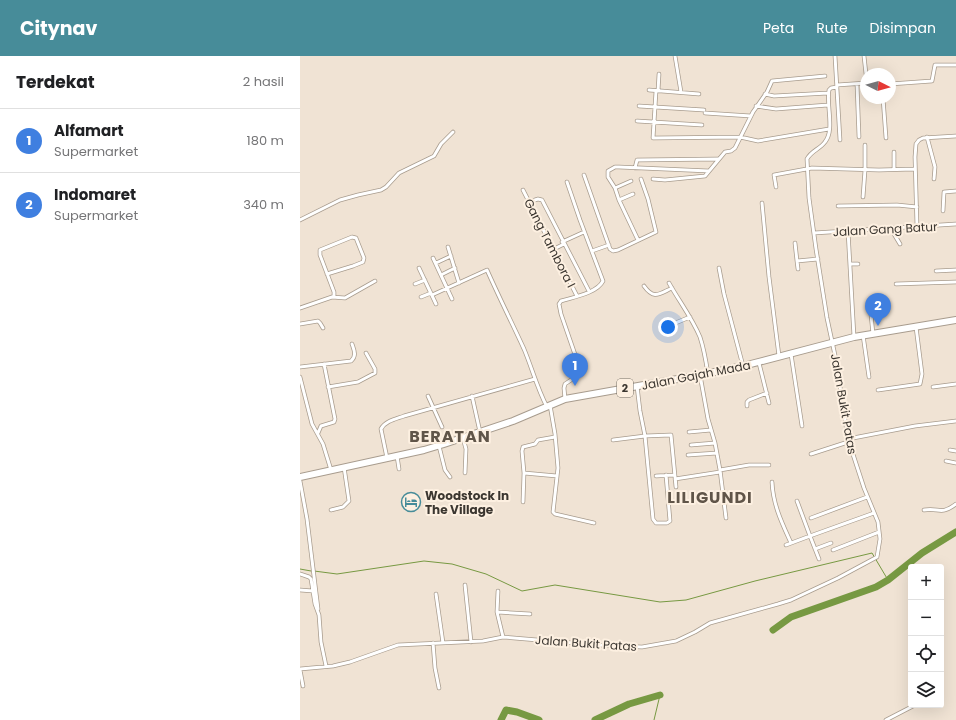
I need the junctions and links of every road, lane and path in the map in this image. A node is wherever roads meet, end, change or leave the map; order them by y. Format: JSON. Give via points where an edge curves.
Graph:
{"nodes":[{"id":1,"x":674,"y":56,"type":"edge"},
{"id":2,"x":835,"y":56,"type":"edge"},
{"id":3,"x":864,"y":56,"type":"edge"},
{"id":4,"x":956,"y":65,"type":"edge"},
{"id":5,"x":865,"y":68,"type":"edge"},
{"id":6,"x":660,"y":74,"type":"dead end"},
{"id":7,"x":825,"y":76,"type":"dead end"},
{"id":8,"x":857,"y":84,"type":"junction"},
{"id":9,"x":860,"y":84,"type":"edge"},
{"id":10,"x":896,"y":84,"type":"edge"},
{"id":11,"x":837,"y":86,"type":"junction"},
{"id":12,"x":649,"y":90,"type":"dead end"},
{"id":13,"x":657,"y":91,"type":"junction"},
{"id":14,"x":681,"y":92,"type":"junction"},
{"id":15,"x":828,"y":93,"type":"junction"},
{"id":16,"x":699,"y":94,"type":"dead end"},
{"id":17,"x":765,"y":94,"type":"junction"},
{"id":18,"x":883,"y":104,"type":"edge"},
{"id":19,"x":828,"y":105,"type":"junction"},
{"id":20,"x":639,"y":106,"type":"dead end"},
{"id":21,"x":756,"y":106,"type":"junction"},
{"id":22,"x":655,"y":107,"type":"junction"},
{"id":23,"x":751,"y":116,"type":"junction"},
{"id":24,"x":637,"y":121,"type":"dead end"},
{"id":25,"x":654,"y":122,"type":"junction"},
{"id":26,"x":702,"y":125,"type":"dead end"},
{"id":27,"x":829,"y":129,"type":"junction"},
{"id":28,"x":453,"y":132,"type":"dead end"},
{"id":29,"x":956,"y":136,"type":"edge"},
{"id":30,"x":740,"y":137,"type":"junction"},
{"id":31,"x":859,"y":137,"type":"dead end"},
{"id":32,"x":927,"y":137,"type":"junction"},
{"id":33,"x":886,"y":138,"type":"dead end"},
{"id":34,"x":840,"y":140,"type":"dead end"},
{"id":35,"x":865,"y":145,"type":"dead end"},
{"id":36,"x":894,"y":152,"type":"dead end"},
{"id":37,"x":718,"y":159,"type":"junction"},
{"id":38,"x":635,"y":168,"type":"junction"},
{"id":39,"x":807,"y":169,"type":"junction"},
{"id":40,"x":914,"y":169,"type":"junction"},
{"id":41,"x":865,"y":170,"type":"junction"},
{"id":42,"x":894,"y":170,"type":"junction"},
{"id":43,"x":709,"y":171,"type":"junction"},
{"id":44,"x":584,"y":175,"type":"dead end"},
{"id":45,"x":641,"y":179,"type":"dead end"},
{"id":46,"x":653,"y":179,"type":"dead end"},
{"id":47,"x":934,"y":179,"type":"dead end"},
{"id":48,"x":631,"y":181,"type":"dead end"},
{"id":49,"x":567,"y":182,"type":"dead end"},
{"id":50,"x":776,"y":187,"type":"dead end"},
{"id":51,"x":615,"y":188,"type":"junction"},
{"id":52,"x":523,"y":190,"type":"dead end"},
{"id":53,"x":956,"y":191,"type":"edge"},
{"id":54,"x":633,"y":194,"type":"dead end"},
{"id":55,"x":863,"y":197,"type":"dead end"},
{"id":56,"x":619,"y":200,"type":"junction"},
{"id":57,"x":529,"y":202,"type":"junction"},
{"id":58,"x":762,"y":203,"type":"dead end"},
{"id":59,"x":838,"y":206,"type":"dead end"},
{"id":60,"x":917,"y":206,"type":"junction"},
{"id":61,"x":943,"y":210,"type":"dead end"},
{"id":62,"x":300,"y":220,"type":"edge"},
{"id":63,"x":956,"y":224,"type":"edge"},
{"id":64,"x":917,"y":227,"type":"junction"},
{"id":65,"x":891,"y":229,"type":"junction"},
{"id":66,"x":848,"y":231,"type":"junction"},
{"id":67,"x":584,"y":232,"type":"junction"},
{"id":68,"x":814,"y":233,"type":"junction"},
{"id":69,"x":638,"y":240,"type":"junction"},
{"id":70,"x":563,"y":243,"type":"junction"},
{"id":71,"x":795,"y":243,"type":"dead end"},
{"id":72,"x":900,"y":244,"type":"dead end"},
{"id":73,"x":609,"y":245,"type":"junction"},
{"id":74,"x":448,"y":246,"type":"dead end"},
{"id":75,"x":554,"y":249,"type":"junction"},
{"id":76,"x":592,"y":252,"type":"junction"},
{"id":77,"x":451,"y":256,"type":"junction"},
{"id":78,"x":433,"y":258,"type":"dead end"},
{"id":79,"x":818,"y":259,"type":"junction"},
{"id":80,"x":797,"y":261,"type":"junction"},
{"id":81,"x":436,"y":263,"type":"junction"},
{"id":82,"x":850,"y":264,"type":"junction"},
{"id":83,"x":858,"y":264,"type":"dead end"},
{"id":84,"x":419,"y":268,"type":"dead end"},
{"id":85,"x":455,"y":268,"type":"junction"},
{"id":86,"x":720,"y":268,"type":"dead end"},
{"id":87,"x":798,"y":269,"type":"dead end"},
{"id":88,"x":956,"y":270,"type":"edge"},
{"id":89,"x":936,"y":271,"type":"dead end"},
{"id":90,"x":328,"y":274,"type":"junction"},
{"id":91,"x":441,"y":275,"type":"junction"},
{"id":92,"x":425,"y":280,"type":"junction"},
{"id":93,"x":375,"y":281,"type":"dead end"},
{"id":94,"x":956,"y":282,"type":"edge"},
{"id":95,"x":459,"y":283,"type":"junction"},
{"id":96,"x":669,"y":283,"type":"dead end"},
{"id":97,"x":415,"y":284,"type":"dead end"},
{"id":98,"x":896,"y":284,"type":"dead end"},
{"id":99,"x":644,"y":286,"type":"dead end"},
{"id":100,"x":447,"y":288,"type":"junction"},
{"id":101,"x":672,"y":288,"type":"junction"},
{"id":102,"x":589,"y":291,"type":"junction"},
{"id":103,"x":431,"y":294,"type":"junction"},
{"id":104,"x":578,"y":296,"type":"junction"},
{"id":105,"x":334,"y":297,"type":"junction"},
{"id":106,"x":421,"y":297,"type":"dead end"},
{"id":107,"x":452,"y":299,"type":"dead end"},
{"id":108,"x":436,"y":304,"type":"dead end"},
{"id":109,"x":870,"y":305,"type":"dead end"},
{"id":110,"x":300,"y":308,"type":"edge"},
{"id":111,"x":690,"y":317,"type":"junction"},
{"id":112,"x":956,"y":320,"type":"edge"},
{"id":113,"x":300,"y":324,"type":"edge"},
{"id":114,"x":673,"y":324,"type":"dead end"},
{"id":115,"x":916,"y":327,"type":"junction"},
{"id":116,"x":323,"y":328,"type":"dead end"},
{"id":117,"x":873,"y":334,"type":"junction"},
{"id":118,"x":863,"y":335,"type":"junction"},
{"id":119,"x":854,"y":337,"type":"junction"},
{"id":120,"x":832,"y":343,"type":"junction"},
{"id":121,"x":352,"y":344,"type":"dead end"},
{"id":122,"x":366,"y":353,"type":"dead end"},
{"id":123,"x":791,"y":354,"type":"junction"},
{"id":124,"x":780,"y":358,"type":"junction"},
{"id":125,"x":760,"y":363,"type":"junction"},
{"id":126,"x":324,"y":364,"type":"junction"},
{"id":127,"x":300,"y":366,"type":"edge"},
{"id":128,"x":743,"y":366,"type":"junction"},
{"id":129,"x":708,"y":374,"type":"junction"},
{"id":130,"x":700,"y":375,"type":"junction"},
{"id":131,"x":300,"y":377,"type":"edge"},
{"id":132,"x":869,"y":377,"type":"dead end"},
{"id":133,"x":535,"y":379,"type":"junction"},
{"id":134,"x":956,"y":384,"type":"edge"},
{"id":135,"x":637,"y":386,"type":"junction"},
{"id":136,"x":328,"y":387,"type":"junction"},
{"id":137,"x":934,"y":387,"type":"dead end"},
{"id":138,"x":878,"y":390,"type":"dead end"},
{"id":139,"x":767,"y":393,"type":"junction"},
{"id":140,"x":428,"y":396,"type":"dead end"},
{"id":141,"x":472,"y":396,"type":"junction"},
{"id":142,"x":565,"y":399,"type":"junction"},
{"id":143,"x":769,"y":403,"type":"dead end"},
{"id":144,"x":548,"y":406,"type":"junction"},
{"id":145,"x":747,"y":406,"type":"dead end"},
{"id":146,"x":433,"y":408,"type":"junction"},
{"id":147,"x":956,"y":421,"type":"edge"},
{"id":148,"x":442,"y":426,"type":"dead end"},
{"id":149,"x":802,"y":426,"type":"dead end"},
{"id":150,"x":711,"y":430,"type":"junction"},
{"id":151,"x":480,"y":432,"type":"junction"},
{"id":152,"x":689,"y":432,"type":"dead end"},
{"id":153,"x":318,"y":434,"type":"junction"},
{"id":154,"x":645,"y":436,"type":"junction"},
{"id":155,"x":556,"y":437,"type":"junction"},
{"id":156,"x":463,"y":438,"type":"junction"},
{"id":157,"x":613,"y":440,"type":"dead end"},
{"id":158,"x":848,"y":440,"type":"junction"},
{"id":159,"x":715,"y":443,"type":"junction"},
{"id":160,"x":691,"y":445,"type":"dead end"},
{"id":161,"x":439,"y":446,"type":"junction"},
{"id":162,"x":950,"y":450,"type":"dead end"},
{"id":163,"x":956,"y":451,"type":"edge"},
{"id":164,"x":717,"y":453,"type":"junction"},
{"id":165,"x":811,"y":454,"type":"dead end"},
{"id":166,"x":688,"y":455,"type":"dead end"},
{"id":167,"x":397,"y":456,"type":"junction"},
{"id":168,"x":387,"y":458,"type":"junction"},
{"id":169,"x":946,"y":461,"type":"dead end"},
{"id":170,"x":956,"y":463,"type":"edge"},
{"id":171,"x":769,"y":465,"type":"dead end"},
{"id":172,"x":344,"y":467,"type":"junction"},
{"id":173,"x":399,"y":469,"type":"dead end"},
{"id":174,"x":331,"y":470,"type":"junction"},
{"id":175,"x":720,"y":471,"type":"junction"},
{"id":176,"x":465,"y":473,"type":"dead end"},
{"id":177,"x":524,"y":473,"type":"junction"},
{"id":178,"x":666,"y":475,"type":"junction"},
{"id":179,"x":558,"y":476,"type":"junction"},
{"id":180,"x":656,"y":476,"type":"dead end"},
{"id":181,"x":300,"y":477,"type":"edge"},
{"id":182,"x":450,"y":477,"type":"dead end"},
{"id":183,"x":675,"y":477,"type":"junction"},
{"id":184,"x":300,"y":481,"type":"edge"},
{"id":185,"x":772,"y":482,"type":"dead end"},
{"id":186,"x":676,"y":487,"type":"dead end"},
{"id":187,"x":867,"y":497,"type":"junction"},
{"id":188,"x":797,"y":501,"type":"dead end"},
{"id":189,"x":523,"y":502,"type":"dead end"},
{"id":190,"x":956,"y":504,"type":"edge"},
{"id":191,"x":331,"y":510,"type":"dead end"},
{"id":192,"x":924,"y":510,"type":"dead end"},
{"id":193,"x":874,"y":513,"type":"junction"},
{"id":194,"x":726,"y":518,"type":"dead end"},
{"id":195,"x":811,"y":518,"type":"dead end"},
{"id":196,"x":594,"y":523,"type":"dead end"},
{"id":197,"x":880,"y":532,"type":"junction"},
{"id":198,"x":810,"y":536,"type":"junction"},
{"id":199,"x":791,"y":543,"type":"junction"},
{"id":200,"x":831,"y":543,"type":"dead end"},
{"id":201,"x":786,"y":545,"type":"dead end"},
{"id":202,"x":815,"y":549,"type":"junction"},
{"id":203,"x":833,"y":550,"type":"dead end"},
{"id":204,"x":819,"y":559,"type":"dead end"},
{"id":205,"x":300,"y":574,"type":"edge"},
{"id":206,"x":465,"y":585,"type":"dead end"},
{"id":207,"x":300,"y":590,"type":"edge"},
{"id":208,"x":313,"y":591,"type":"junction"},
{"id":209,"x":498,"y":591,"type":"dead end"},
{"id":210,"x":436,"y":594,"type":"dead end"},
{"id":211,"x":318,"y":609,"type":"junction"},
{"id":212,"x":497,"y":612,"type":"junction"},
{"id":213,"x":530,"y":614,"type":"dead end"},
{"id":214,"x":503,"y":637,"type":"junction"},
{"id":215,"x":471,"y":642,"type":"junction"},
{"id":216,"x":433,"y":643,"type":"junction"},
{"id":217,"x":443,"y":643,"type":"junction"},
{"id":218,"x":326,"y":666,"type":"junction"},
{"id":219,"x":300,"y":669,"type":"edge"},
{"id":220,"x":303,"y":686,"type":"dead end"},
{"id":221,"x":439,"y":688,"type":"dead end"},
{"id":222,"x":909,"y":708,"type":"edge"},
{"id":223,"x":886,"y":720,"type":"edge"}],
"edges":[{"from":1,"to":14,"type":"street"},
{"from":2,"to":11,"type":"street"},
{"from":3,"to":5,"type":"street"},
{"from":4,"to":10,"type":"street","via":[[935,65],[932,81]]},
{"from":6,"to":13,"type":"street"},
{"from":7,"to":17,"type":"street","via":[[773,81]]},
{"from":8,"to":9,"type":"street"},
{"from":8,"to":11,"type":"street"},
{"from":8,"to":31,"type":"street"},
{"from":11,"to":15,"type":"street","via":[[830,88]]},
{"from":11,"to":34,"type":"street"},
{"from":12,"to":13,"type":"street"},
{"from":13,"to":14,"type":"street"},
{"from":13,"to":22,"type":"street"},
{"from":14,"to":16,"type":"street"},
{"from":15,"to":17,"type":"street","via":[[774,96]]},
{"from":15,"to":19,"type":"street"},
{"from":17,"to":21,"type":"street"},
{"from":18,"to":33,"type":"street"},
{"from":19,"to":21,"type":"street","via":[[776,109]]},
{"from":19,"to":27,"type":"street"},
{"from":20,"to":22,"type":"street"},
{"from":21,"to":23,"type":"street"},
{"from":22,"to":23,"type":"street"},
{"from":22,"to":25,"type":"street"},
{"from":23,"to":30,"type":"street"},
{"from":24,"to":25,"type":"street"},
{"from":25,"to":26,"type":"street"},
{"from":25,"to":30,"type":"street","via":[[653,138]]},
{"from":27,"to":30,"type":"street","via":[[758,141]]},
{"from":27,"to":39,"type":"street","via":[[826,141],[806,160]]},
{"from":28,"to":62,"type":"street","via":[[434,156],[399,173],[381,190],[340,200]]},
{"from":29,"to":32,"type":"street"},
{"from":30,"to":37,"type":"street","via":[[734,148]]},
{"from":32,"to":40,"type":"street","via":[[921,138],[916,144]]},
{"from":32,"to":47,"type":"street","via":[[935,167]]},
{"from":35,"to":41,"type":"street"},
{"from":36,"to":42,"type":"street"},
{"from":37,"to":38,"type":"street","via":[[637,160]]},
{"from":37,"to":43,"type":"street"},
{"from":38,"to":43,"type":"street"},
{"from":38,"to":51,"type":"street","via":[[615,167],[608,171],[608,177]]},
{"from":39,"to":41,"type":"street"},
{"from":39,"to":50,"type":"street","via":[[774,175]]},
{"from":39,"to":68,"type":"street"},
{"from":40,"to":42,"type":"street"},
{"from":40,"to":60,"type":"street"},
{"from":41,"to":42,"type":"street"},
{"from":41,"to":55,"type":"street"},
{"from":43,"to":46,"type":"street","via":[[705,176]]},
{"from":44,"to":73,"type":"street"},
{"from":45,"to":69,"type":"street","via":[[656,232]]},
{"from":48,"to":51,"type":"street"},
{"from":49,"to":67,"type":"street"},
{"from":51,"to":56,"type":"street"},
{"from":52,"to":57,"type":"street","name":"Gang Tambora I"},
{"from":53,"to":61,"type":"street","via":[[944,191]]},
{"from":54,"to":56,"type":"street"},
{"from":56,"to":69,"type":"street"},
{"from":57,"to":70,"type":"street","via":[[542,200]]},
{"from":57,"to":75,"type":"street","name":"Gang Tambora I"},
{"from":58,"to":124,"type":"street","via":[[769,281]]},
{"from":59,"to":60,"type":"street"},
{"from":60,"to":64,"type":"street"},
{"from":63,"to":64,"type":"street","name":"Jalan Gang Batur"},
{"from":64,"to":65,"type":"street","name":"Jalan Gang Batur"},
{"from":65,"to":66,"type":"street","name":"Jalan Gang Batur"},
{"from":65,"to":72,"type":"street"},
{"from":66,"to":68,"type":"street","name":"Jalan Gang Batur"},
{"from":66,"to":82,"type":"street"},
{"from":67,"to":70,"type":"street"},
{"from":67,"to":76,"type":"street"},
{"from":68,"to":79,"type":"street"},
{"from":69,"to":73,"type":"street","via":[[615,251]]},
{"from":70,"to":75,"type":"street"},
{"from":70,"to":102,"type":"street"},
{"from":71,"to":80,"type":"street"},
{"from":73,"to":76,"type":"street"},
{"from":74,"to":77,"type":"street"},
{"from":75,"to":104,"type":"street","name":"Gang Tambora I"},
{"from":76,"to":102,"type":"street","via":[[603,280],[599,286]]},
{"from":77,"to":81,"type":"street"},
{"from":77,"to":85,"type":"street"},
{"from":78,"to":81,"type":"street"},
{"from":79,"to":80,"type":"street"},
{"from":79,"to":120,"type":"street"},
{"from":80,"to":87,"type":"street"},
{"from":81,"to":91,"type":"street"},
{"from":82,"to":83,"type":"street"},
{"from":82,"to":119,"type":"street"},
{"from":84,"to":92,"type":"street"},
{"from":85,"to":91,"type":"street"},
{"from":85,"to":95,"type":"street"},
{"from":86,"to":128,"type":"street","via":[[724,294]]},
{"from":88,"to":89,"type":"street"},
{"from":90,"to":90,"type":"street","via":[[363,262],[364,258],[356,238],[352,237],[321,249],[320,255]]},
{"from":90,"to":105,"type":"street"},
{"from":91,"to":100,"type":"street"},
{"from":92,"to":97,"type":"street"},
{"from":92,"to":103,"type":"street"},
{"from":93,"to":105,"type":"street","via":[[345,298]]},
{"from":94,"to":98,"type":"street"},
{"from":95,"to":100,"type":"street"},
{"from":95,"to":133,"type":"street","via":[[487,270]]},
{"from":96,"to":101,"type":"street"},
{"from":99,"to":101,"type":"street","via":[[654,295]]},
{"from":100,"to":103,"type":"street"},
{"from":100,"to":107,"type":"street"},
{"from":101,"to":111,"type":"street"},
{"from":102,"to":104,"type":"street"},
{"from":103,"to":106,"type":"street"},
{"from":103,"to":108,"type":"street"},
{"from":104,"to":142,"type":"street","via":[[561,301],[558,305],[580,369],[579,374],[565,384]]},
{"from":105,"to":110,"type":"street"},
{"from":109,"to":117,"type":"street"},
{"from":111,"to":114,"type":"street"},
{"from":111,"to":129,"type":"street","via":[[702,344]]},
{"from":112,"to":115,"type":"highway","name":"Jalan Gajah Mada","number":"2"},
{"from":113,"to":116,"type":"street","via":[[318,321]]},
{"from":115,"to":117,"type":"highway","name":"Jalan Gajah Mada","number":"2"},
{"from":115,"to":138,"type":"street","via":[[922,374],[920,384]]},
{"from":117,"to":118,"type":"highway","name":"Jalan Gajah Mada","number":"2"},
{"from":118,"to":119,"type":"highway","name":"Jalan Gajah Mada","number":"2"},
{"from":118,"to":132,"type":"street"},
{"from":119,"to":120,"type":"highway","name":"Jalan Gajah Mada","number":"2"},
{"from":120,"to":123,"type":"highway","name":"Jalan Gajah Mada","number":"2"},
{"from":120,"to":158,"type":"street","name":"Jalan Bukit Patas"},
{"from":121,"to":126,"type":"street","via":[[355,354],[353,360]]},
{"from":122,"to":136,"type":"street","via":[[375,373],[358,382]]},
{"from":123,"to":124,"type":"highway","name":"Jalan Gajah Mada","number":"2"},
{"from":123,"to":149,"type":"street"},
{"from":124,"to":125,"type":"highway","name":"Jalan Gajah Mada","number":"2"},
{"from":125,"to":128,"type":"highway","name":"Jalan Gajah Mada","number":"2"},
{"from":125,"to":139,"type":"street"},
{"from":126,"to":127,"type":"street"},
{"from":126,"to":136,"type":"street"},
{"from":128,"to":129,"type":"highway","name":"Jalan Gajah Mada","number":"2"},
{"from":129,"to":130,"type":"highway","name":"Jalan Gajah Mada","number":"2"},
{"from":130,"to":135,"type":"highway","name":"Jalan Gajah Mada","number":"2"},
{"from":130,"to":150,"type":"street"},
{"from":131,"to":153,"type":"street","via":[[310,418]]},
{"from":133,"to":141,"type":"street"},
{"from":133,"to":144,"type":"street"},
{"from":134,"to":137,"type":"street"},
{"from":135,"to":142,"type":"highway","name":"Jalan Gajah Mada","number":"2"},
{"from":135,"to":154,"type":"street"},
{"from":136,"to":153,"type":"street","via":[[335,420],[321,426]]},
{"from":139,"to":143,"type":"street"},
{"from":139,"to":145,"type":"street","via":[[749,400]]},
{"from":140,"to":146,"type":"street"},
{"from":141,"to":146,"type":"street"},
{"from":141,"to":151,"type":"street"},
{"from":142,"to":144,"type":"highway","name":"Jalan Gajah Mada","number":"2"},
{"from":144,"to":151,"type":"highway","name":"Jalan Gajah Mada","number":"2"},
{"from":144,"to":155,"type":"street"},
{"from":146,"to":148,"type":"street"},
{"from":146,"to":168,"type":"street","via":[[398,418],[384,425],[381,431]]},
{"from":147,"to":158,"type":"street","via":[[909,427]]},
{"from":150,"to":152,"type":"street"},
{"from":150,"to":159,"type":"street"},
{"from":151,"to":156,"type":"highway","name":"Jalan Gajah Mada","number":"2"},
{"from":153,"to":174,"type":"street"},
{"from":154,"to":157,"type":"street"},
{"from":154,"to":178,"type":"street","via":[[652,513],[656,523],[667,523],[670,520]]},
{"from":154,"to":183,"type":"street","via":[[672,435]]},
{"from":155,"to":177,"type":"street","via":[[538,440],[536,444],[523,447]]},
{"from":155,"to":179,"type":"street"},
{"from":156,"to":161,"type":"highway","name":"Jalan Gajah Mada","number":"2"},
{"from":156,"to":176,"type":"street","via":[[466,449]]},
{"from":158,"to":165,"type":"street"},
{"from":158,"to":187,"type":"street","name":"Jalan Bukit Patas"},
{"from":159,"to":160,"type":"street"},
{"from":159,"to":164,"type":"street"},
{"from":161,"to":167,"type":"highway","name":"Jalan Gajah Mada","number":"2"},
{"from":161,"to":182,"type":"street","via":[[445,470]]},
{"from":162,"to":163,"type":"street"},
{"from":164,"to":166,"type":"street"},
{"from":164,"to":175,"type":"street"},
{"from":167,"to":168,"type":"highway","name":"Jalan Gajah Mada","number":"2"},
{"from":167,"to":173,"type":"street"},
{"from":168,"to":172,"type":"highway","name":"Jalan Gajah Mada","number":"2"},
{"from":169,"to":170,"type":"street"},
{"from":171,"to":175,"type":"street","via":[[749,465]]},
{"from":172,"to":174,"type":"highway","name":"Jalan Gajah Mada","number":"2"},
{"from":172,"to":191,"type":"street","via":[[349,501],[343,507]]},
{"from":174,"to":181,"type":"highway","name":"Jalan Gajah Mada","number":"2"},
{"from":175,"to":183,"type":"street"},
{"from":175,"to":194,"type":"street"},
{"from":177,"to":179,"type":"street"},
{"from":177,"to":189,"type":"street"},
{"from":178,"to":180,"type":"street"},
{"from":178,"to":183,"type":"street"},
{"from":179,"to":196,"type":"street","via":[[554,514]]},
{"from":183,"to":186,"type":"street"},
{"from":184,"to":211,"type":"street"},
{"from":185,"to":199,"type":"street","via":[[778,516]]},
{"from":187,"to":193,"type":"street","name":"Jalan Bukit Patas"},
{"from":187,"to":195,"type":"street"},
{"from":188,"to":198,"type":"street"},
{"from":190,"to":192,"type":"street","via":[[943,511]]},
{"from":193,"to":197,"type":"street","name":"Jalan Bukit Patas"},
{"from":193,"to":198,"type":"street"},
{"from":197,"to":203,"type":"street"},
{"from":197,"to":214,"type":"street","name":"Jalan Bukit Patas","via":[[876,558],[838,578],[791,600],[710,622],[687,636],[665,643],[630,647]]},
{"from":198,"to":199,"type":"street"},
{"from":198,"to":202,"type":"street"},
{"from":199,"to":201,"type":"street"},
{"from":200,"to":202,"type":"street"},
{"from":202,"to":204,"type":"street"},
{"from":205,"to":208,"type":"street","via":[[310,578]]},
{"from":206,"to":215,"type":"street"},
{"from":207,"to":208,"type":"street"},
{"from":208,"to":211,"type":"street"},
{"from":209,"to":212,"type":"street"},
{"from":210,"to":217,"type":"street"},
{"from":211,"to":218,"type":"street"},
{"from":212,"to":213,"type":"street"},
{"from":212,"to":214,"type":"street"},
{"from":214,"to":215,"type":"street","name":"Jalan Bukit Patas"},
{"from":215,"to":217,"type":"street","name":"Jalan Bukit Patas"},
{"from":216,"to":217,"type":"street","name":"Jalan Bukit Patas"},
{"from":216,"to":218,"type":"street","name":"Jalan Bukit Patas","via":[[398,645],[361,659]]},
{"from":216,"to":221,"type":"street"},
{"from":218,"to":219,"type":"street","name":"Jalan Bukit Patas"},
{"from":219,"to":220,"type":"street"},
{"from":222,"to":223,"type":"street"}]}
